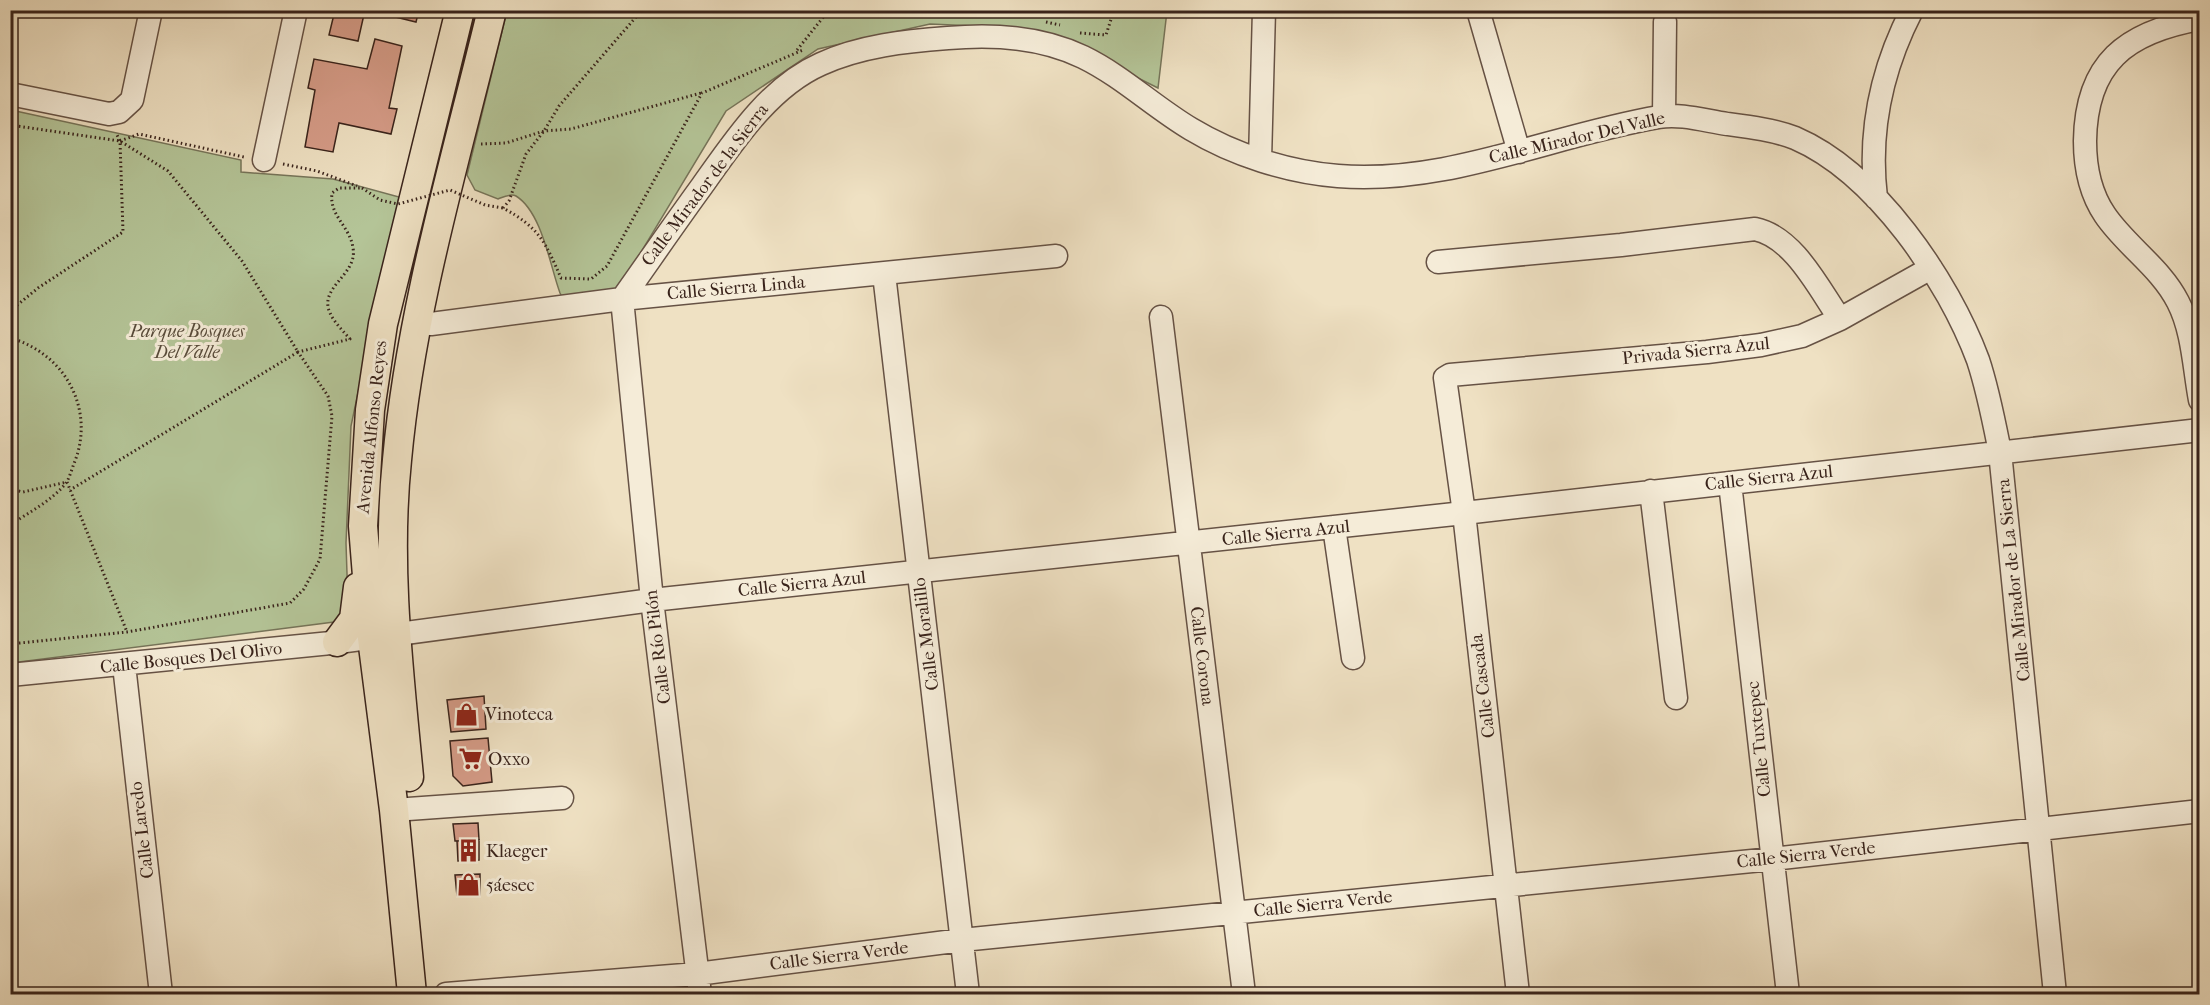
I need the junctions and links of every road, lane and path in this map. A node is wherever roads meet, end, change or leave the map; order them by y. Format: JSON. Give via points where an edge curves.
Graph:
{"nodes":[{"id":1,"x":151,"y":10,"type":"edge"},
{"id":2,"x":296,"y":10,"type":"edge"},
{"id":3,"x":459,"y":10,"type":"edge"},
{"id":4,"x":492,"y":10,"type":"edge"},
{"id":5,"x":642,"y":10,"type":"edge"},
{"id":6,"x":829,"y":10,"type":"edge"},
{"id":7,"x":1264,"y":10,"type":"edge"},
{"id":8,"x":1478,"y":10,"type":"edge"},
{"id":9,"x":1912,"y":10,"type":"edge"},
{"id":10,"x":2199,"y":19,"type":"edge"},
{"id":11,"x":1665,"y":22,"type":"dead end"},
{"id":12,"x":796,"y":51,"type":"dead end"},
{"id":13,"x":702,"y":93,"type":"dead end"},
{"id":14,"x":10,"y":94,"type":"edge"},
{"id":15,"x":109,"y":114,"type":"junction"},
{"id":16,"x":1664,"y":116,"type":"junction"},
{"id":17,"x":10,"y":125,"type":"edge"},
{"id":18,"x":544,"y":131,"type":"junction"},
{"id":19,"x":120,"y":141,"type":"junction"},
{"id":20,"x":478,"y":144,"type":"dead end"},
{"id":21,"x":1519,"y":152,"type":"junction"},
{"id":22,"x":264,"y":160,"type":"junction"},
{"id":23,"x":1260,"y":160,"type":"junction"},
{"id":24,"x":362,"y":188,"type":"junction"},
{"id":25,"x":1876,"y":198,"type":"junction"},
{"id":26,"x":1056,"y":256,"type":"dead end"},
{"id":27,"x":1438,"y":262,"type":"dead end"},
{"id":28,"x":1931,"y":268,"type":"junction"},
{"id":29,"x":884,"y":274,"type":"junction"},
{"id":30,"x":622,"y":299,"type":"junction"},
{"id":31,"x":10,"y":311,"type":"edge"},
{"id":32,"x":1161,"y":317,"type":"dead end"},
{"id":33,"x":1840,"y":319,"type":"junction"},
{"id":34,"x":416,"y":324,"type":"junction"},
{"id":35,"x":10,"y":338,"type":"edge"},
{"id":36,"x":298,"y":352,"type":"junction"},
{"id":37,"x":1445,"y":378,"type":"joint"},
{"id":38,"x":2199,"y":400,"type":"edge"},
{"id":39,"x":2199,"y":430,"type":"edge"},
{"id":40,"x":2000,"y":453,"type":"junction"},
{"id":41,"x":67,"y":482,"type":"junction"},
{"id":42,"x":1730,"y":483,"type":"junction"},
{"id":43,"x":10,"y":489,"type":"edge"},
{"id":44,"x":70,"y":490,"type":"junction"},
{"id":45,"x":1651,"y":491,"type":"junction"},
{"id":46,"x":1464,"y":513,"type":"junction"},
{"id":47,"x":12,"y":524,"type":"edge"},
{"id":48,"x":363,"y":526,"type":"junction"},
{"id":49,"x":1334,"y":527,"type":"junction"},
{"id":50,"x":1187,"y":543,"type":"junction"},
{"id":51,"x":919,"y":572,"type":"junction"},
{"id":52,"x":652,"y":600,"type":"junction"},
{"id":53,"x":127,"y":632,"type":"junction"},
{"id":54,"x":384,"y":636,"type":"junction"},
{"id":55,"x":337,"y":642,"type":"junction"},
{"id":56,"x":10,"y":644,"type":"edge"},
{"id":57,"x":1353,"y":658,"type":"dead end"},
{"id":58,"x":124,"y":666,"type":"junction"},
{"id":59,"x":10,"y":675,"type":"edge"},
{"id":60,"x":1676,"y":698,"type":"dead end"},
{"id":61,"x":562,"y":798,"type":"dead end"},
{"id":62,"x":403,"y":809,"type":"junction"},
{"id":63,"x":2199,"y":811,"type":"edge"},
{"id":64,"x":2040,"y":829,"type":"junction"},
{"id":65,"x":1773,"y":860,"type":"junction"},
{"id":66,"x":1508,"y":885,"type":"junction"},
{"id":67,"x":1234,"y":913,"type":"junction"},
{"id":68,"x":962,"y":940,"type":"junction"},
{"id":69,"x":699,"y":984,"type":"edge"},
{"id":70,"x":161,"y":994,"type":"edge"},
{"id":71,"x":412,"y":994,"type":"edge"},
{"id":72,"x":430,"y":994,"type":"edge"},
{"id":73,"x":446,"y":994,"type":"edge"},
{"id":74,"x":968,"y":994,"type":"edge"},
{"id":75,"x":1244,"y":994,"type":"edge"},
{"id":76,"x":1518,"y":994,"type":"edge"},
{"id":77,"x":1788,"y":994,"type":"edge"},
{"id":78,"x":2055,"y":994,"type":"edge"}],
"edges":[{"from":1,"to":15,"type":"street","via":[[132,100]]},
{"from":2,"to":22,"type":"street"},
{"from":3,"to":48,"type":"main road","name":"Avenida Alfonso Reyes","via":[[383,324],[370,410]]},
{"from":4,"to":34,"type":"main road","name":"Avenida Alfonso Reyes"},
{"from":5,"to":18,"type":"path","via":[[559,106]]},
{"from":6,"to":12,"type":"path"},
{"from":7,"to":23,"type":"street"},
{"from":8,"to":21,"type":"street"},
{"from":9,"to":25,"type":"street","via":[[1896,42],[1878,103],[1874,138]]},
{"from":10,"to":38,"type":"street","via":[[2136,39],[2117,51],[2103,67],[2088,101],[2085,160],[2095,197],[2105,214],[2178,301],[2185,317]]},
{"from":11,"to":16,"type":"street"},
{"from":13,"to":18,"type":"path","via":[[572,129]]},
{"from":14,"to":15,"type":"street"},
{"from":15,"to":19,"type":"path"},
{"from":16,"to":21,"type":"street","name":"Calle Mirador Del Valle"},
{"from":16,"to":25,"type":"street","name":"Calle Mirador Del Valle","via":[[1773,131],[1795,139],[1838,165]]},
{"from":17,"to":19,"type":"path"},
{"from":18,"to":20,"type":"path","via":[[506,143]]},
{"from":18,"to":24,"type":"path","bridge":true,"via":[[526,154],[503,208],[484,205],[450,190],[398,204],[380,200]]},
{"from":19,"to":22,"type":"path","via":[[139,134]]},
{"from":19,"to":31,"type":"path","via":[[123,232]]},
{"from":19,"to":36,"type":"path","via":[[168,171],[210,219],[242,261]]},
{"from":21,"to":23,"type":"street","name":"Calle Mirador Del Valle","via":[[1402,177],[1369,179],[1326,176]]},
{"from":22,"to":24,"type":"path","via":[[317,171]]},
{"from":23,"to":30,"type":"street","name":"Calle Mirador de la Sierra","via":[[1191,130],[1113,74],[1082,56],[1047,43],[966,36],[853,52],[820,64],[778,92],[725,153]]},
{"from":24,"to":36,"type":"path","via":[[339,188],[332,193],[331,203],[354,249],[351,265],[326,302],[350,339]]},
{"from":25,"to":28,"type":"street","name":"Calle Mirador de La Sierra"},
{"from":26,"to":29,"type":"street","name":"Calle Sierra Linda"},
{"from":27,"to":33,"type":"street","via":[[1755,229],[1765,231],[1789,249]]},
{"from":28,"to":33,"type":"street","name":"Privada Sierra Azul"},
{"from":28,"to":40,"type":"street","name":"Calle Mirador de La Sierra","via":[[1960,318],[1978,363]]},
{"from":29,"to":30,"type":"street","name":"Calle Sierra Linda"},
{"from":29,"to":51,"type":"street","name":"Calle Moralillo"},
{"from":30,"to":34,"type":"street","name":"Calle Sierra Linda"},
{"from":30,"to":52,"type":"street","name":"Calle Río Pilón"},
{"from":32,"to":50,"type":"street","name":"Calle Corona"},
{"from":33,"to":37,"type":"street","name":"Privada Sierra Azul","via":[[1802,336],[1761,345]]},
{"from":34,"to":54,"type":"main road","name":"Avenida Alfonso Reyes","via":[[396,461]]},
{"from":35,"to":41,"type":"path","via":[[37,348],[51,361],[70,383],[81,408],[83,433]]},
{"from":36,"to":44,"type":"path"},
{"from":36,"to":53,"type":"path","via":[[327,396],[332,416],[320,559],[304,589],[290,603]]},
{"from":37,"to":46,"type":"street","name":"Calle Cascada"},
{"from":39,"to":40,"type":"street","name":"Calle Sierra Azul"},
{"from":40,"to":42,"type":"street","name":"Calle Sierra Azul"},
{"from":40,"to":64,"type":"street","name":"Calle Mirador de La Sierra"},
{"from":41,"to":43,"type":"path","via":[[23,492]]},
{"from":41,"to":44,"type":"path"},
{"from":41,"to":47,"type":"path"},
{"from":42,"to":45,"type":"street","name":"Calle Sierra Azul"},
{"from":42,"to":65,"type":"street","name":"Calle Tuxtepec"},
{"from":44,"to":53,"type":"path"},
{"from":45,"to":46,"type":"street","name":"Calle Sierra Azul"},
{"from":45,"to":60,"type":"street"},
{"from":46,"to":49,"type":"street","name":"Calle Sierra Azul"},
{"from":46,"to":66,"type":"street","name":"Calle Cascada"},
{"from":48,"to":54,"type":"main road","name":"Avenida Alfonso Reyes"},
{"from":48,"to":55,"type":"main road","via":[[354,619]]},
{"from":49,"to":50,"type":"street","name":"Calle Sierra Azul"},
{"from":49,"to":57,"type":"street"},
{"from":50,"to":51,"type":"street","name":"Calle Sierra Azul"},
{"from":50,"to":67,"type":"street","name":"Calle Corona"},
{"from":51,"to":52,"type":"street","name":"Calle Sierra Azul"},
{"from":51,"to":68,"type":"street","name":"Calle Moralillo"},
{"from":52,"to":54,"type":"street","name":"Calle Sierra Azul"},
{"from":52,"to":69,"type":"street","name":"Calle Río Pilón"},
{"from":53,"to":56,"type":"path"},
{"from":54,"to":55,"type":"street","name":"Calle Bosques Del Olivo"},
{"from":54,"to":62,"type":"main road","name":"Avenida Alfonso Reyes"},
{"from":55,"to":58,"type":"street","name":"Calle Bosques Del Olivo"},
{"from":58,"to":59,"type":"street","name":"Calle Bosques Del Olivo"},
{"from":58,"to":70,"type":"street","name":"Calle Laredo"},
{"from":61,"to":62,"type":"street"},
{"from":62,"to":71,"type":"main road","name":"Avenida Alfonso Reyes"},
{"from":62,"to":72,"type":"main road","name":"Avenida Alfonso Reyes"},
{"from":63,"to":64,"type":"street","name":"Calle Sierra Verde"},
{"from":64,"to":65,"type":"street","name":"Calle Sierra Verde"},
{"from":64,"to":78,"type":"street","name":"Calle Mirador de La Sierra"},
{"from":65,"to":66,"type":"street","name":"Calle Sierra Verde"},
{"from":65,"to":77,"type":"street","name":"Calle Tuxtepec"},
{"from":66,"to":67,"type":"street","name":"Calle Sierra Verde"},
{"from":66,"to":76,"type":"street","name":"Calle Cascada"},
{"from":67,"to":68,"type":"street","name":"Calle Sierra Verde"},
{"from":67,"to":75,"type":"street","name":"Calle Corona"},
{"from":68,"to":69,"type":"street","name":"Calle Sierra Verde"},
{"from":68,"to":74,"type":"street","name":"Calle Moralillo"},
{"from":69,"to":73,"type":"street","name":"Calle Sierra Verde"}]}
